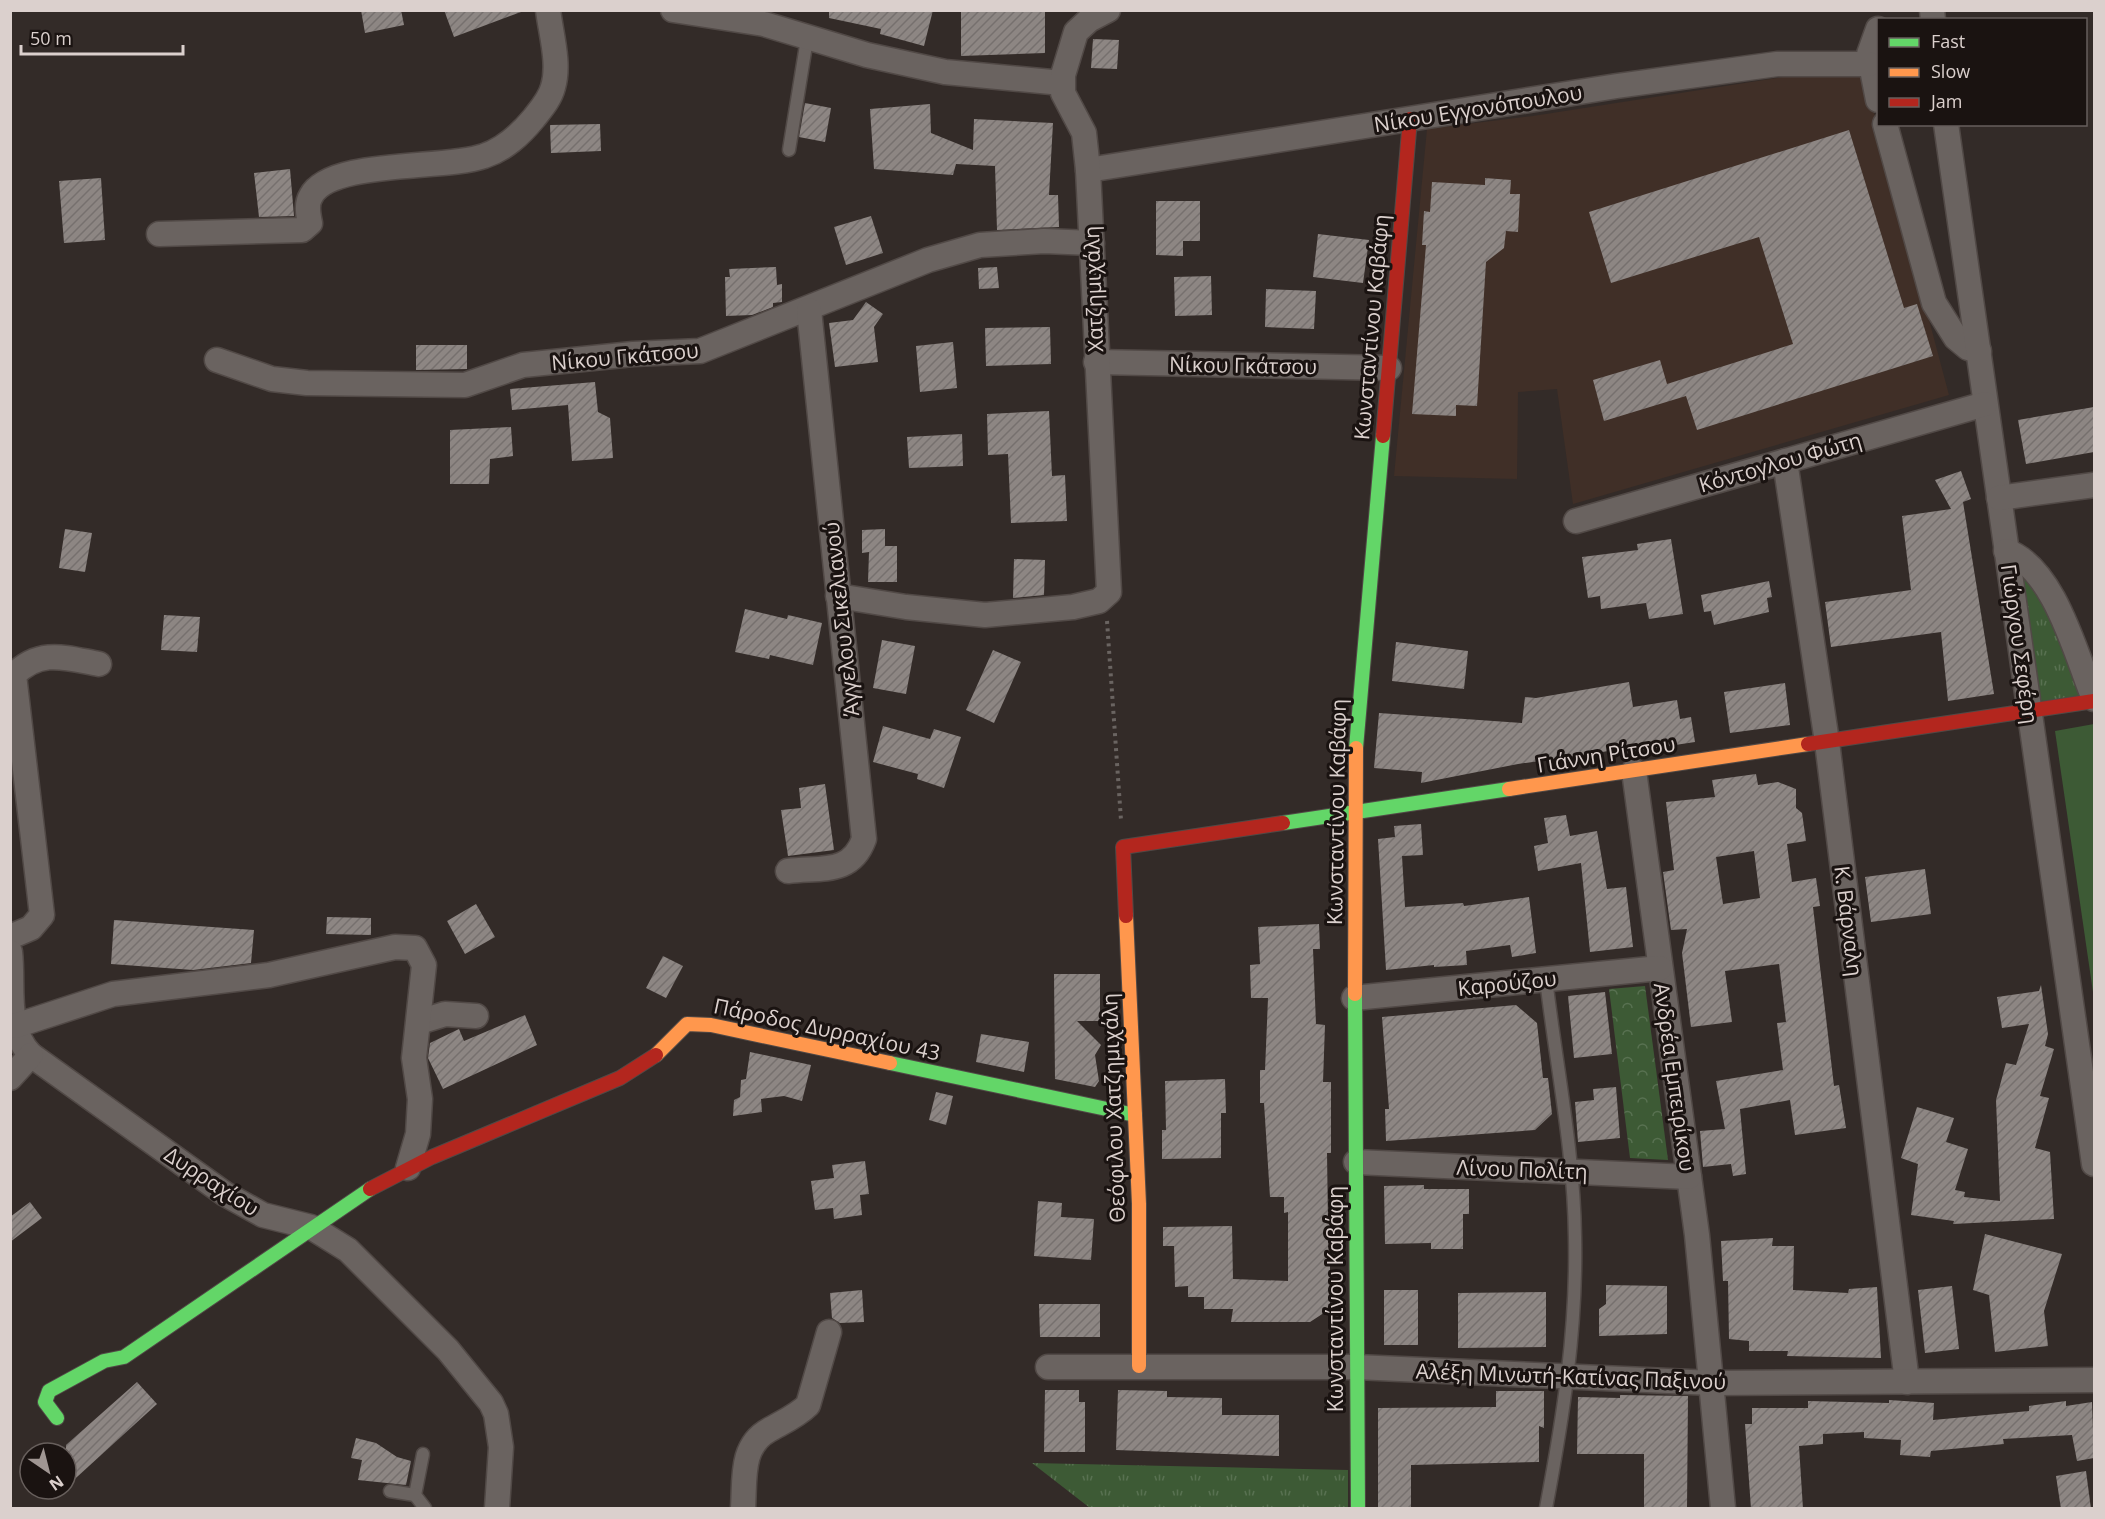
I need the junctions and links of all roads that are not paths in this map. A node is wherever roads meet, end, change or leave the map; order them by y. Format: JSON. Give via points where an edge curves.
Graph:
{"nodes":[{"id":1,"x":548,"y":10,"type":"edge"},
{"id":2,"x":673,"y":10,"type":"edge"},
{"id":3,"x":1108,"y":10,"type":"edge"},
{"id":4,"x":778,"y":20,"type":"edge"},
{"id":5,"x":1877,"y":31,"type":"edge"},
{"id":6,"x":807,"y":39,"type":"junction"},
{"id":7,"x":1869,"y":64,"type":"junction"},
{"id":8,"x":1062,"y":83,"type":"junction"},
{"id":9,"x":1877,"y":96,"type":"edge"},
{"id":10,"x":1410,"y":119,"type":"junction"},
{"id":11,"x":1886,"y":126,"type":"edge"},
{"id":12,"x":1947,"y":126,"type":"edge"},
{"id":13,"x":789,"y":150,"type":"dead end"},
{"id":14,"x":1088,"y":170,"type":"junction"},
{"id":15,"x":159,"y":234,"type":"dead end"},
{"id":16,"x":1092,"y":243,"type":"junction"},
{"id":17,"x":809,"y":309,"type":"junction"},
{"id":18,"x":1979,"y":351,"type":"junction"},
{"id":19,"x":217,"y":360,"type":"dead end"},
{"id":20,"x":1096,"y":362,"type":"junction"},
{"id":21,"x":1389,"y":368,"type":"junction"},
{"id":22,"x":1985,"y":404,"type":"junction"},
{"id":23,"x":1785,"y":461,"type":"junction"},
{"id":24,"x":2094,"y":485,"type":"edge"},
{"id":25,"x":1999,"y":498,"type":"junction"},
{"id":26,"x":1576,"y":521,"type":"dead end"},
{"id":27,"x":2006,"y":550,"type":"junction"},
{"id":28,"x":838,"y":596,"type":"junction"},
{"id":29,"x":99,"y":664,"type":"dead end"},
{"id":30,"x":2094,"y":700,"type":"edge"},
{"id":31,"x":2030,"y":712,"type":"junction"},
{"id":32,"x":1827,"y":742,"type":"junction"},
{"id":33,"x":1634,"y":771,"type":"junction"},
{"id":34,"x":1355,"y":814,"type":"junction"},
{"id":35,"x":1123,"y":847,"type":"joint"},
{"id":36,"x":788,"y":871,"type":"dead end"},
{"id":37,"x":10,"y":937,"type":"edge"},
{"id":38,"x":10,"y":952,"type":"edge"},
{"id":39,"x":1660,"y":968,"type":"junction"},
{"id":40,"x":1546,"y":979,"type":"junction"},
{"id":41,"x":1354,"y":998,"type":"junction"},
{"id":42,"x":476,"y":1016,"type":"dead end"},
{"id":43,"x":419,"y":1023,"type":"junction"},
{"id":44,"x":15,"y":1026,"type":"junction"},
{"id":45,"x":31,"y":1055,"type":"junction"},
{"id":46,"x":10,"y":1078,"type":"edge"},
{"id":47,"x":1135,"y":1115,"type":"junction"},
{"id":48,"x":1356,"y":1162,"type":"junction"},
{"id":49,"x":2094,"y":1164,"type":"edge"},
{"id":50,"x":408,"y":1168,"type":"junction"},
{"id":51,"x":1570,"y":1171,"type":"junction"},
{"id":52,"x":1689,"y":1177,"type":"junction"},
{"id":53,"x":311,"y":1227,"type":"junction"},
{"id":54,"x":829,"y":1332,"type":"dead end"},
{"id":55,"x":1139,"y":1366,"type":"junction"},
{"id":56,"x":1048,"y":1367,"type":"dead end"},
{"id":57,"x":1356,"y":1367,"type":"junction"},
{"id":58,"x":1568,"y":1378,"type":"junction"},
{"id":59,"x":2094,"y":1380,"type":"edge"},
{"id":60,"x":1907,"y":1382,"type":"junction"},
{"id":61,"x":1713,"y":1383,"type":"junction"},
{"id":62,"x":57,"y":1418,"type":"dead end"},
{"id":63,"x":423,"y":1454,"type":"dead end"},
{"id":64,"x":390,"y":1491,"type":"dead end"},
{"id":65,"x":415,"y":1495,"type":"junction"},
{"id":66,"x":426,"y":1509,"type":"edge"},
{"id":67,"x":497,"y":1509,"type":"edge"},
{"id":68,"x":743,"y":1509,"type":"edge"},
{"id":69,"x":1358,"y":1509,"type":"edge"},
{"id":70,"x":1546,"y":1509,"type":"edge"},
{"id":71,"x":1723,"y":1509,"type":"edge"}],
"edges":[{"from":1,"to":15,"type":"street","via":[[553,88],[541,110],[510,143],[472,160],[354,172],[329,179],[311,195],[310,223],[302,230]]},
{"from":2,"to":4,"type":"street"},
{"from":3,"to":8,"type":"street","via":[[1076,32]]},
{"from":4,"to":6,"type":"street"},
{"from":5,"to":7,"type":"street","via":[[1869,48]]},
{"from":6,"to":8,"type":"street","via":[[945,72]]},
{"from":6,"to":13,"type":"lane"},
{"from":7,"to":9,"type":"street"},
{"from":7,"to":10,"type":"street","name":"Νίκου Εγγονόπουλου","via":[[1777,64]]},
{"from":8,"to":14,"type":"street","name":"Χατζημιχάλη","via":[[1084,133]]},
{"from":10,"to":14,"type":"street","name":"Νίκου Εγγονόπουλου"},
{"from":10,"to":21,"type":"street","name":"Κωνσταντίνου Καβάφη"},
{"from":11,"to":18,"type":"street","via":[[1934,303],[1956,338]]},
{"from":12,"to":18,"type":"street","name":"Γιώργου Σεφέρη"},
{"from":14,"to":16,"type":"street","name":"Χατζημιχάλη"},
{"from":16,"to":17,"type":"street","name":"Νίκου Γκάτσου","via":[[980,245],[928,260]]},
{"from":16,"to":20,"type":"street","name":"Χατζημιχάλη"},
{"from":17,"to":19,"type":"street","name":"Νίκου Γκάτσου","via":[[700,351],[523,365],[465,385],[307,383],[272,379]]},
{"from":17,"to":28,"type":"street","name":"Άγγελου Σικελιανού"},
{"from":18,"to":22,"type":"street","name":"Γιώργου Σεφέρη"},
{"from":20,"to":21,"type":"street","name":"Νίκου Γκάτσου"},
{"from":20,"to":28,"type":"street","name":"Χατζημιχάλη","via":[[1107,594],[1099,601],[1073,607],[985,615]]},
{"from":21,"to":34,"type":"street","name":"Κωνσταντίνου Καβάφη","via":[[1355,739]]},
{"from":22,"to":23,"type":"street","name":"Κόντογλου Φώτη"},
{"from":22,"to":25,"type":"street","name":"Γιώργου Σεφέρη"},
{"from":23,"to":26,"type":"street","name":"Κόντογλου Φώτη"},
{"from":23,"to":32,"type":"street","name":"Κ. Βάρναλη"},
{"from":24,"to":25,"type":"street"},
{"from":25,"to":27,"type":"street","name":"Γιώργου Σεφέρη"},
{"from":27,"to":30,"type":"street","via":[[2026,560],[2048,587]]},
{"from":27,"to":31,"type":"street","name":"Γιώργου Σεφέρη"},
{"from":28,"to":36,"type":"street","name":"Άγγελου Σικελιανού","via":[[864,839],[849,863]]},
{"from":29,"to":37,"type":"street","via":[[44,656],[26,663],[14,675],[42,915],[31,928]]},
{"from":30,"to":31,"type":"street","name":"Γιάννη Ρίτσου"},
{"from":31,"to":32,"type":"street","name":"Γιάννη Ρίτσου"},
{"from":31,"to":49,"type":"street","name":"Γιώργου Σεφέρη"},
{"from":32,"to":33,"type":"street","name":"Γιάννη Ρίτσου"},
{"from":32,"to":60,"type":"street","name":"Κ. Βάρναλη"},
{"from":33,"to":34,"type":"street","name":"Γιάννη Ρίτσου"},
{"from":33,"to":39,"type":"street","name":"Ανδρέα Εμπειρίκου"},
{"from":34,"to":35,"type":"street","name":"Γιάννη Ρίτσου"},
{"from":34,"to":41,"type":"street","name":"Κωνσταντίνου Καβάφη"},
{"from":35,"to":47,"type":"street","name":"Θεόφιλου Χατζημιχάλη"},
{"from":38,"to":44,"type":"street","name":"Δυρραχίου"},
{"from":39,"to":40,"type":"street","name":"Καρούζου"},
{"from":39,"to":52,"type":"street","name":"Ανδρέα Εμπειρίκου"},
{"from":40,"to":41,"type":"street","name":"Καρούζου"},
{"from":40,"to":51,"type":"lane"},
{"from":41,"to":48,"type":"street","name":"Κωνσταντίνου Καβάφη"},
{"from":42,"to":43,"type":"street","via":[[445,1014]]},
{"from":43,"to":44,"type":"street","via":[[424,965],[420,951],[407,946],[269,975],[113,994]]},
{"from":43,"to":50,"type":"street","via":[[414,1058],[420,1099],[418,1134]]},
{"from":44,"to":45,"type":"street","name":"Δυρραχίου"},
{"from":45,"to":46,"type":"street"},
{"from":45,"to":53,"type":"street","name":"Δυρραχίου","via":[[225,1194],[263,1215]]},
{"from":47,"to":50,"type":"street","name":"Πάροδος Δυρραχίου 43","via":[[693,1023],[682,1028],[652,1059],[620,1078]]},
{"from":47,"to":55,"type":"street","name":"Θεόφιλου Χατζημιχάλη"},
{"from":48,"to":51,"type":"street","name":"Λίνου Πολίτη"},
{"from":48,"to":57,"type":"street","name":"Κωνσταντίνου Καβάφη"},
{"from":50,"to":53,"type":"street","name":"Πάροδος Δυρραχίου 43"},
{"from":51,"to":52,"type":"street","name":"Λίνου Πολίτη"},
{"from":51,"to":58,"type":"lane","via":[[1575,1288]]},
{"from":52,"to":61,"type":"street","name":"Ανδρέα Εμπειρίκου"},
{"from":53,"to":62,"type":"street","name":"Πάροδος Δυρραχίου 43","via":[[124,1357],[104,1360],[49,1391],[45,1402]]},
{"from":53,"to":67,"type":"street","name":"Δυρραχίου","via":[[348,1250],[448,1350],[490,1403],[496,1414],[501,1447]]},
{"from":54,"to":68,"type":"street","via":[[808,1405],[765,1432],[749,1448]]},
{"from":55,"to":56,"type":"street","name":"Αλέξη Μινωτή-Κατίνας Παξινού"},
{"from":55,"to":57,"type":"street","name":"Αλέξη Μινωτή-Κατίνας Παξινού"},
{"from":57,"to":58,"type":"street","name":"Αλέξη Μινωτή-Κατίνας Παξινού"},
{"from":57,"to":69,"type":"street","name":"Κωνσταντίνου Καβάφη"},
{"from":58,"to":61,"type":"street","name":"Αλέξη Μινωτή-Κατίνας Παξινού"},
{"from":58,"to":70,"type":"lane"},
{"from":59,"to":60,"type":"street","name":"Αλέξη Μινωτή-Κατίνας Παξινού"},
{"from":60,"to":61,"type":"street","name":"Αλέξη Μινωτή-Κατίνας Παξινού"},
{"from":61,"to":71,"type":"street","name":"Ανδρέα Εμπειρίκου"},
{"from":63,"to":65,"type":"lane"},
{"from":64,"to":65,"type":"lane"},
{"from":65,"to":66,"type":"lane"}]}
